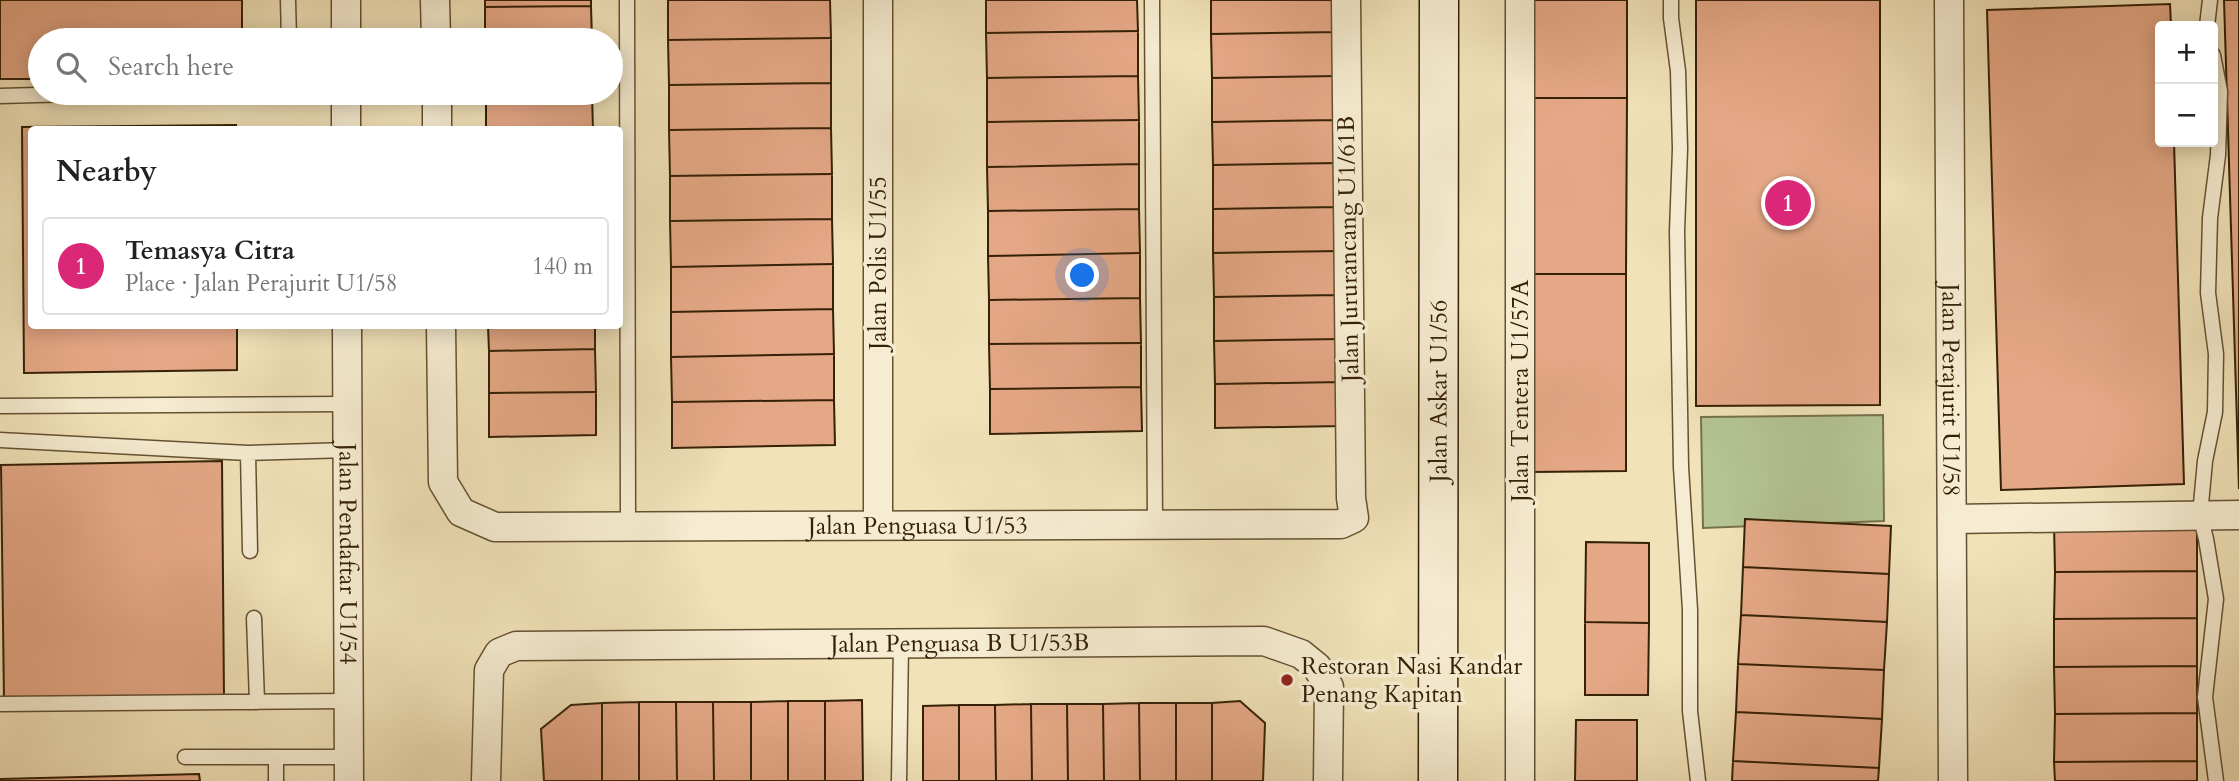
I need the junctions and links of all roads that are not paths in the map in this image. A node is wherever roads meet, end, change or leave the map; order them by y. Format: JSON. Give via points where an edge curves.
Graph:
{"nodes":[{"id":1,"x":288,"y":0,"type":"edge"},
{"id":2,"x":346,"y":0,"type":"edge"},
{"id":3,"x":435,"y":0,"type":"edge"},
{"id":4,"x":627,"y":0,"type":"edge"},
{"id":5,"x":878,"y":0,"type":"edge"},
{"id":6,"x":1152,"y":0,"type":"edge"},
{"id":7,"x":1346,"y":0,"type":"edge"},
{"id":8,"x":1439,"y":0,"type":"edge"},
{"id":9,"x":1520,"y":0,"type":"edge"},
{"id":10,"x":1671,"y":0,"type":"edge"},
{"id":11,"x":1950,"y":0,"type":"edge"},
{"id":12,"x":2210,"y":0,"type":"edge"},
{"id":13,"x":2208,"y":21,"type":"edge"},
{"id":14,"x":289,"y":28,"type":"edge"},
{"id":15,"x":346,"y":28,"type":"edge"},
{"id":16,"x":436,"y":28,"type":"edge"},
{"id":17,"x":2218,"y":81,"type":"edge"},
{"id":18,"x":28,"y":95,"type":"edge"},
{"id":19,"x":0,"y":96,"type":"edge"},
{"id":20,"x":346,"y":105,"type":"edge"},
{"id":21,"x":437,"y":105,"type":"edge"},
{"id":22,"x":346,"y":126,"type":"edge"},
{"id":23,"x":437,"y":126,"type":"edge"},
{"id":24,"x":347,"y":329,"type":"edge"},
{"id":25,"x":441,"y":329,"type":"edge"},
{"id":26,"x":348,"y":404,"type":"junction"},
{"id":27,"x":0,"y":407,"type":"edge"},
{"id":28,"x":0,"y":440,"type":"edge"},
{"id":29,"x":348,"y":450,"type":"junction"},
{"id":30,"x":247,"y":453,"type":"junction"},
{"id":31,"x":1346,"y":511,"type":"joint"},
{"id":32,"x":2200,"y":514,"type":"junction"},
{"id":33,"x":2239,"y":515,"type":"edge"},
{"id":34,"x":1952,"y":519,"type":"junction"},
{"id":35,"x":1155,"y":524,"type":"junction"},
{"id":36,"x":878,"y":526,"type":"junction"},
{"id":37,"x":628,"y":527,"type":"junction"},
{"id":38,"x":250,"y":551,"type":"dead end"},
{"id":39,"x":254,"y":618,"type":"dead end"},
{"id":40,"x":901,"y":644,"type":"junction"},
{"id":41,"x":349,"y":701,"type":"junction"},
{"id":42,"x":257,"y":702,"type":"junction"},
{"id":43,"x":0,"y":704,"type":"edge"},
{"id":44,"x":184,"y":757,"type":"dead end"},
{"id":45,"x":276,"y":757,"type":"junction"},
{"id":46,"x":349,"y":769,"type":"edge"},
{"id":47,"x":276,"y":781,"type":"edge"},
{"id":48,"x":486,"y":781,"type":"edge"},
{"id":49,"x":900,"y":781,"type":"edge"},
{"id":50,"x":1328,"y":781,"type":"edge"},
{"id":51,"x":1438,"y":781,"type":"edge"},
{"id":52,"x":1520,"y":781,"type":"edge"},
{"id":53,"x":1698,"y":781,"type":"edge"},
{"id":54,"x":1953,"y":781,"type":"edge"},
{"id":55,"x":2216,"y":781,"type":"edge"}],
"edges":[{"from":1,"to":14,"type":"lane"},
{"from":2,"to":15,"type":"street"},
{"from":3,"to":16,"type":"street"},
{"from":4,"to":37,"type":"lane"},
{"from":5,"to":36,"type":"street","name":"Jalan Polis U1/55"},
{"from":6,"to":35,"type":"lane"},
{"from":7,"to":31,"type":"street","name":"Jalan Jururancang U1/61B"},
{"from":8,"to":51,"type":"street","name":"Jalan Askar U1/56"},
{"from":9,"to":52,"type":"street","name":"Jalan Tentera U1/57A"},
{"from":10,"to":53,"type":"lane","via":[[1678,71],[1681,467],[1690,610],[1690,711]]},
{"from":11,"to":34,"type":"street","name":"Jalan Perajurit U1/58"},
{"from":12,"to":13,"type":"lane"},
{"from":17,"to":32,"type":"lane","via":[[2208,293],[2216,354],[2215,412]]},
{"from":18,"to":19,"type":"lane"},
{"from":20,"to":22,"type":"street"},
{"from":21,"to":23,"type":"street"},
{"from":24,"to":26,"type":"street","name":"Jalan Pendaftar U1/54"},
{"from":25,"to":37,"type":"street","name":"Jalan Penguasa U1/53","via":[[443,482],[461,512],[495,527]]},
{"from":26,"to":27,"type":"lane"},
{"from":26,"to":29,"type":"street","name":"Jalan Pendaftar U1/54"},
{"from":28,"to":30,"type":"lane"},
{"from":29,"to":30,"type":"lane"},
{"from":29,"to":41,"type":"street","name":"Jalan Pendaftar U1/54"},
{"from":30,"to":38,"type":"lane"},
{"from":31,"to":35,"type":"street","name":"Jalan Penguasa U1/53"},
{"from":32,"to":33,"type":"street"},
{"from":32,"to":34,"type":"street"},
{"from":32,"to":55,"type":"lane","via":[[2216,598],[2205,697]]},
{"from":34,"to":54,"type":"street","name":"Jalan Perajurit U1/58"},
{"from":35,"to":36,"type":"street","name":"Jalan Penguasa U1/53"},
{"from":36,"to":37,"type":"street","name":"Jalan Penguasa U1/53"},
{"from":39,"to":42,"type":"lane"},
{"from":40,"to":48,"type":"street","name":"Jalan Penguasa B U1/53B","via":[[516,646],[499,653],[489,670]]},
{"from":40,"to":49,"type":"lane"},
{"from":40,"to":50,"type":"street","name":"Jalan Penguasa B U1/53B","via":[[1265,641],[1301,654],[1317,667],[1329,687]]},
{"from":41,"to":42,"type":"lane"},
{"from":41,"to":46,"type":"street","name":"Jalan Pendaftar U1/54"},
{"from":42,"to":43,"type":"lane"},
{"from":44,"to":45,"type":"lane"},
{"from":45,"to":46,"type":"lane"},
{"from":45,"to":47,"type":"lane"}]}
